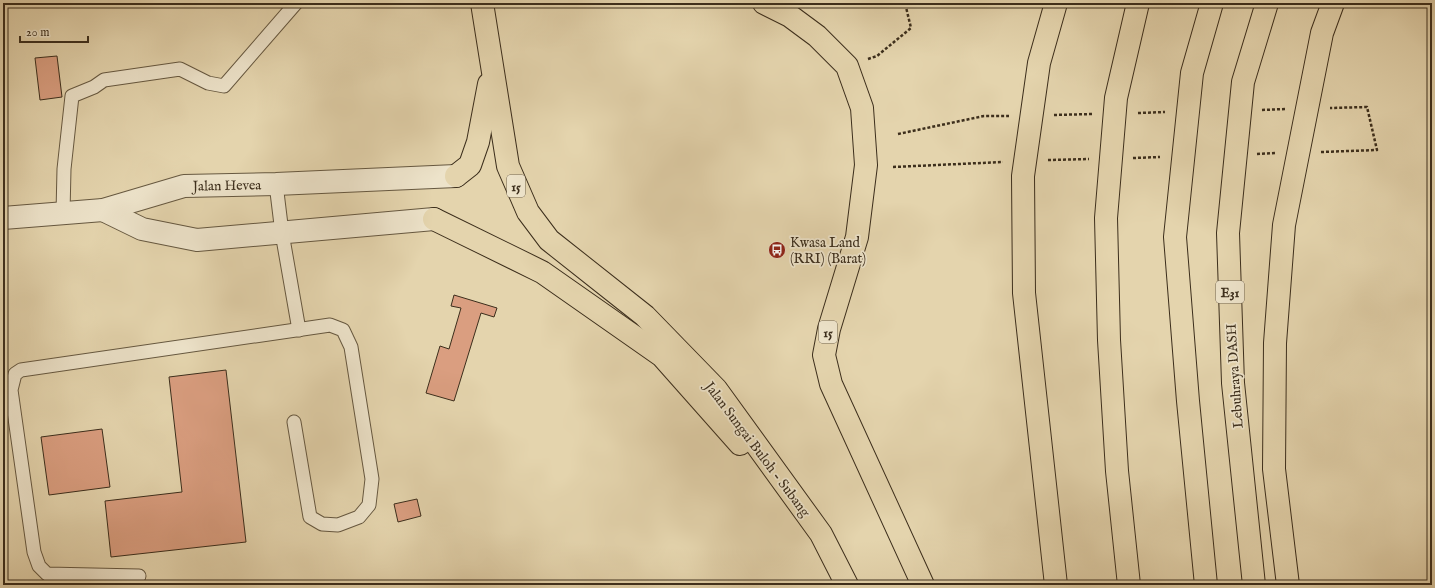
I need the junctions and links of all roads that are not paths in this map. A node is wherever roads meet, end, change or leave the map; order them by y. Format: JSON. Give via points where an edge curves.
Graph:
{"nodes":[{"id":1,"x":296,"y":3,"type":"edge"},
{"id":2,"x":482,"y":3,"type":"edge"},
{"id":3,"x":764,"y":3,"type":"edge"},
{"id":4,"x":1056,"y":3,"type":"edge"},
{"id":5,"x":1138,"y":3,"type":"edge"},
{"id":6,"x":1212,"y":3,"type":"edge"},
{"id":7,"x":1267,"y":3,"type":"edge"},
{"id":8,"x":1333,"y":3,"type":"edge"},
{"id":9,"x":492,"y":65,"type":"junction"},
{"id":10,"x":456,"y":176,"type":"joint"},
{"id":11,"x":276,"y":184,"type":"junction"},
{"id":12,"x":103,"y":210,"type":"junction"},
{"id":13,"x":63,"y":213,"type":"junction"},
{"id":14,"x":3,"y":218,"type":"edge"},
{"id":15,"x":434,"y":219,"type":"joint"},
{"id":16,"x":282,"y":233,"type":"junction"},
{"id":17,"x":299,"y":330,"type":"junction"},
{"id":18,"x":294,"y":422,"type":"dead end"},
{"id":19,"x":821,"y":534,"type":"junction"},
{"id":20,"x":139,"y":576,"type":"dead end"},
{"id":21,"x":847,"y":585,"type":"edge"},
{"id":22,"x":922,"y":585,"type":"edge"},
{"id":23,"x":1056,"y":585,"type":"edge"},
{"id":24,"x":1129,"y":585,"type":"edge"},
{"id":25,"x":1206,"y":585,"type":"edge"},
{"id":26,"x":1254,"y":585,"type":"edge"},
{"id":27,"x":1288,"y":585,"type":"edge"}],
"edges":[{"from":1,"to":13,"type":"lane","via":[[224,86],[208,84],[180,69],[104,80],[72,96],[64,169]]},
{"from":2,"to":9,"type":"highway","name":"Jalan Sungai Buloh - Subang","number":"15"},
{"from":3,"to":22,"type":"highway","number":"15","via":[[790,16],[817,36],[847,66],[862,108],[866,165],[857,238],[829,329],[824,355],[832,384]]},
{"from":4,"to":23,"type":"highway","bridge":true,"via":[[1039,63],[1023,176],[1024,293]]},
{"from":5,"to":24,"type":"highway","bridge":true,"via":[[1116,98],[1106,218],[1116,464]]},
{"from":6,"to":25,"type":"highway","bridge":true,"via":[[1192,73],[1175,237]]},
{"from":7,"to":26,"type":"highway","name":"Lebuhraya DASH","number":"E31","bridge":true,"via":[[1243,82],[1228,233],[1233,383]]},
{"from":8,"to":27,"type":"highway","bridge":true,"via":[[1322,33],[1284,225],[1275,343],[1274,470]]},
{"from":9,"to":10,"type":"highway","via":[[476,147],[470,164]]},
{"from":9,"to":19,"type":"highway","name":"Jalan Sungai Buloh - Subang","number":"15","via":[[508,166],[528,212],[549,240],[645,316],[716,390]]},
{"from":10,"to":11,"type":"street","name":"Jalan Hevea"},
{"from":11,"to":12,"type":"street","name":"Jalan Hevea","via":[[184,186]]},
{"from":11,"to":16,"type":"lane"},
{"from":12,"to":13,"type":"street","name":"Jalan Hevea"},
{"from":12,"to":16,"type":"street","via":[[142,229],[197,240]]},
{"from":13,"to":14,"type":"street","name":"Jalan Hevea"},
{"from":15,"to":16,"type":"street"},
{"from":15,"to":19,"type":"highway","via":[[542,272],[662,356]]},
{"from":16,"to":17,"type":"lane"},
{"from":17,"to":18,"type":"lane","via":[[330,325],[343,330],[351,347],[372,479],[369,505],[359,517],[338,525],[322,524],[310,517]]},
{"from":17,"to":20,"type":"lane","via":[[21,370],[15,374],[11,390],[34,552],[40,566],[48,574]]},
{"from":19,"to":21,"type":"highway","name":"Jalan Sungai Buloh - Subang","number":"15"}]}
